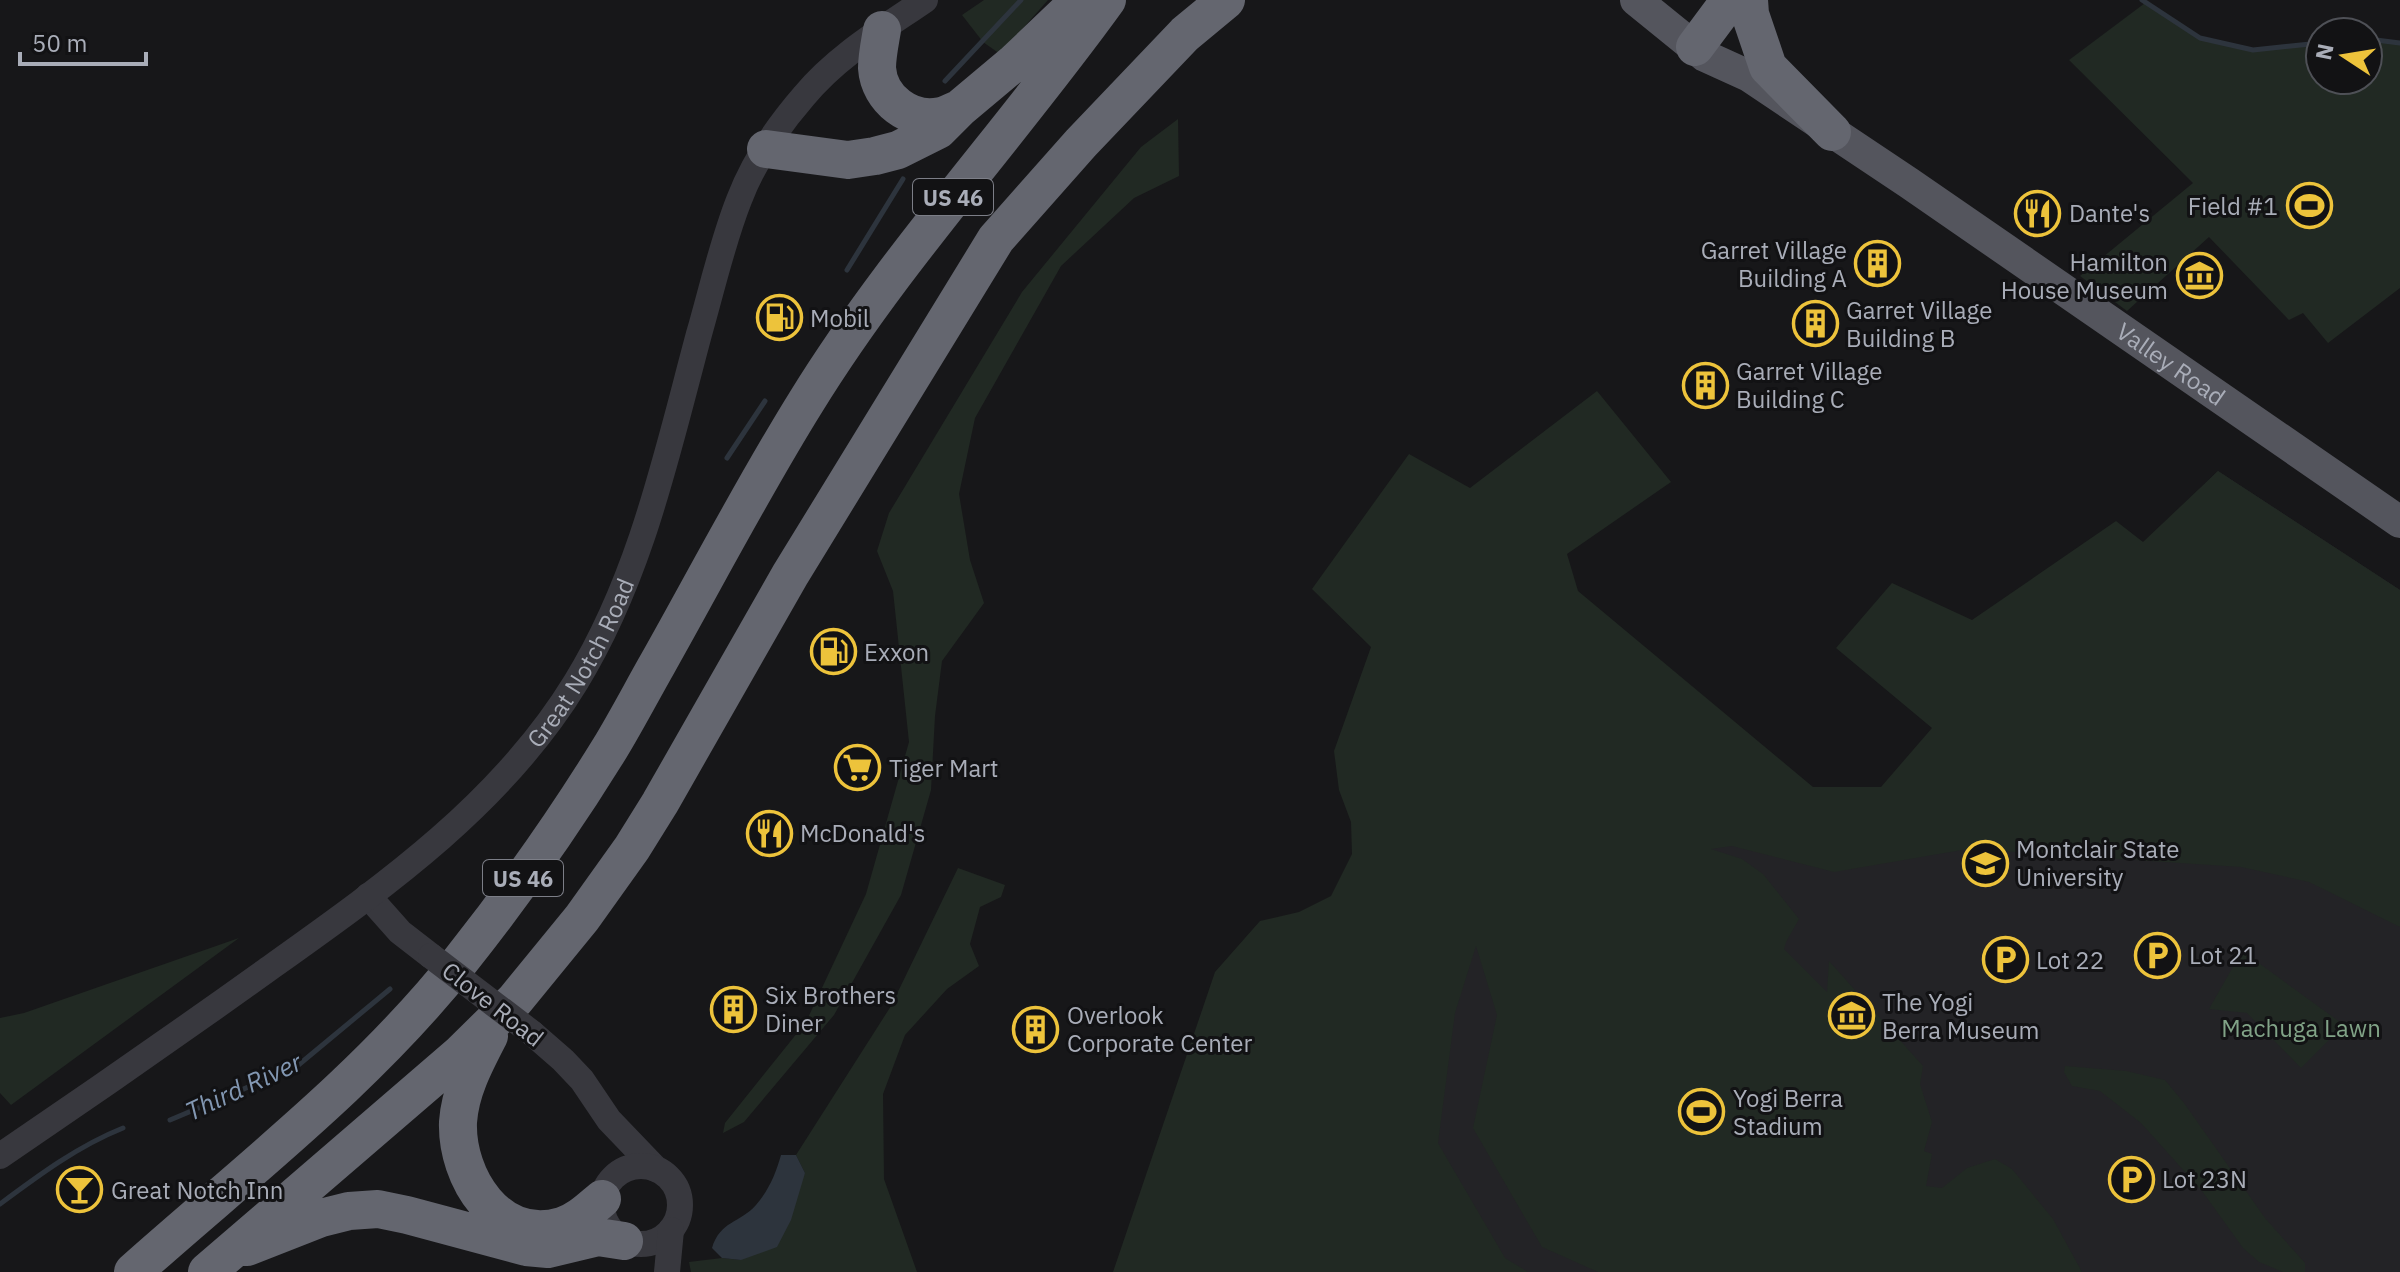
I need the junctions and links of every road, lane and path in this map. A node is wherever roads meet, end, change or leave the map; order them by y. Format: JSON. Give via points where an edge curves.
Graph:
{"nodes":[{"id":1,"x":925,"y":0,"type":"edge"},
{"id":2,"x":1080,"y":0,"type":"edge"},
{"id":3,"x":1107,"y":0,"type":"edge"},
{"id":4,"x":1226,"y":0,"type":"edge"},
{"id":5,"x":1636,"y":0,"type":"edge"},
{"id":6,"x":1730,"y":0,"type":"edge"},
{"id":7,"x":1749,"y":0,"type":"edge"},
{"id":8,"x":1688,"y":23,"type":"edge"},
{"id":9,"x":882,"y":30,"type":"junction"},
{"id":10,"x":959,"y":109,"type":"junction"},
{"id":11,"x":1832,"y":132,"type":"junction"},
{"id":12,"x":766,"y":149,"type":"junction"},
{"id":13,"x":2400,"y":522,"type":"edge"},
{"id":14,"x":368,"y":896,"type":"junction"},
{"id":15,"x":499,"y":1015,"type":"junction"},
{"id":16,"x":609,"y":1120,"type":"junction"},
{"id":17,"x":0,"y":1156,"type":"edge"},
{"id":18,"x":656,"y":1169,"type":"junction"},
{"id":19,"x":605,"y":1192,"type":"junction"},
{"id":20,"x":671,"y":1230,"type":"junction"},
{"id":21,"x":630,"y":1243,"type":"junction"},
{"id":22,"x":218,"y":1263,"type":"edge"},
{"id":23,"x":133,"y":1272,"type":"edge"},
{"id":24,"x":657,"y":1272,"type":"edge"},
{"id":25,"x":667,"y":1272,"type":"edge"}],
"edges":[{"from":1,"to":9,"type":"street","name":"Great Notch Road"},
{"from":2,"to":10,"type":"highway"},
{"from":3,"to":23,"type":"highway","number":"US 46","via":[[926,230],[806,400],[611,747],[460,962],[388,1043]]},
{"from":4,"to":15,"type":"highway","number":"US 46","via":[[1185,34],[996,239],[790,575],[632,848],[582,918]]},
{"from":5,"to":8,"type":"main road","name":"Valley Road"},
{"from":6,"to":8,"type":"highway"},
{"from":7,"to":11,"type":"highway","via":[[1768,67]]},
{"from":8,"to":11,"type":"main road","name":"Valley Road","via":[[1722,47],[1743,72]]},
{"from":9,"to":10,"type":"highway","via":[[879,78],[888,97],[905,111],[926,117]]},
{"from":9,"to":12,"type":"street","name":"Great Notch Road","via":[[820,78]]},
{"from":10,"to":12,"type":"highway","via":[[938,130],[875,156],[848,160]]},
{"from":11,"to":13,"type":"main road","name":"Valley Road"},
{"from":12,"to":14,"type":"street","name":"Great Notch Road","via":[[728,230],[643,537],[609,622],[574,685],[509,771],[457,824]]},
{"from":14,"to":16,"type":"street","name":"Clove Road","bridge":true,"via":[[400,932],[563,1060]]},
{"from":14,"to":17,"type":"street","name":"Great Notch Road"},
{"from":15,"to":19,"type":"highway","via":[[460,1106],[460,1148],[477,1192],[498,1216],[527,1228],[550,1228],[583,1215]]},
{"from":15,"to":22,"type":"highway","number":"US 46"},
{"from":16,"to":18,"type":"street","name":"Clove Road"},
{"from":16,"to":19,"type":"street","via":[[612,1158]]},
{"from":18,"to":19,"type":"street","via":[[630,1168],[615,1176]]},
{"from":18,"to":20,"type":"street","name":"Clove Road","via":[[678,1194],[679,1213]]},
{"from":19,"to":21,"type":"street","via":[[607,1226]]},
{"from":20,"to":21,"type":"street","via":[[649,1244]]},
{"from":20,"to":25,"type":"street","name":"Clove Road"},
{"from":21,"to":22,"type":"highway","via":[[598,1237],[548,1249],[526,1247],[378,1209],[321,1218]]},
{"from":21,"to":24,"type":"street"}]}
